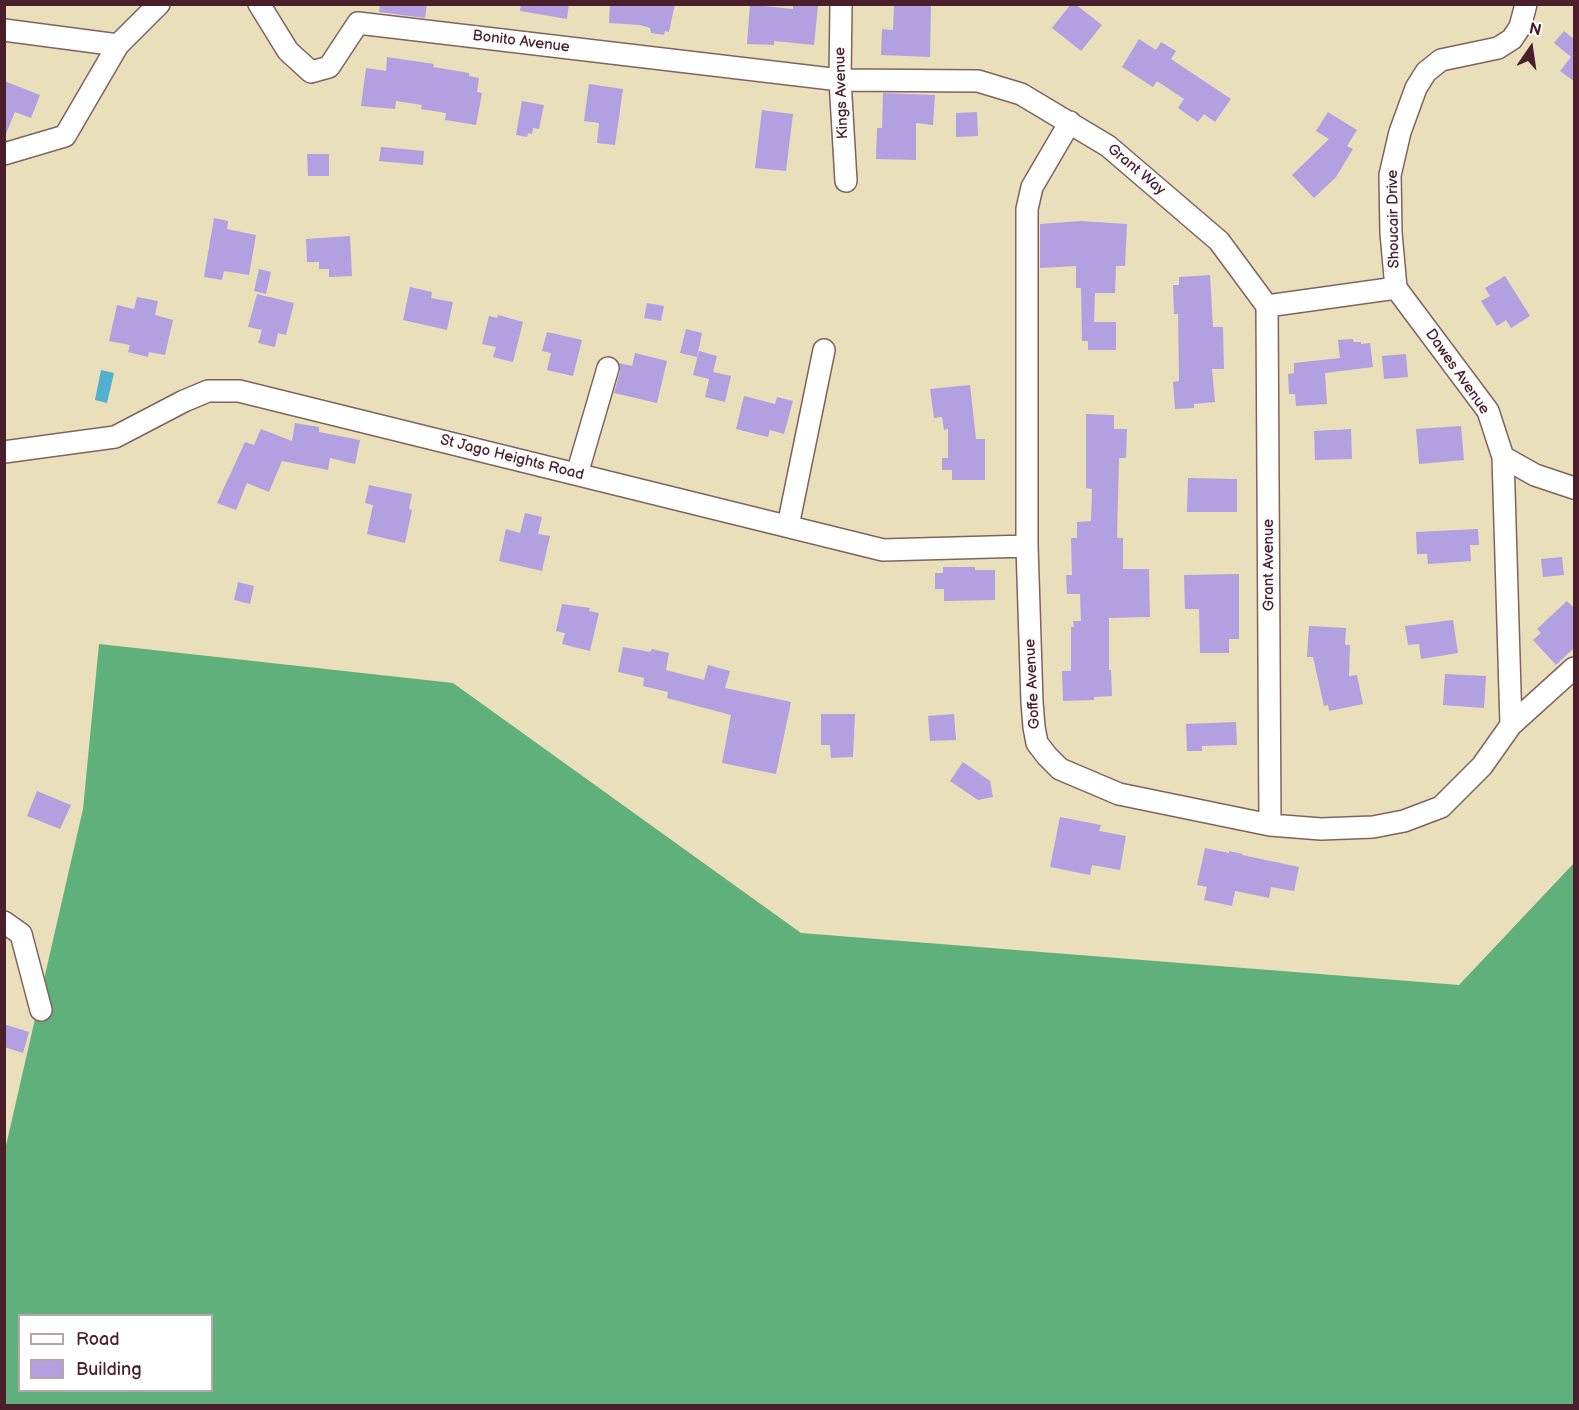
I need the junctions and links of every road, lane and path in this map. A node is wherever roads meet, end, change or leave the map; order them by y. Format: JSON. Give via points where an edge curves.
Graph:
{"nodes":[{"id":1,"x":159,"y":4,"type":"edge"},
{"id":2,"x":260,"y":4,"type":"edge"},
{"id":3,"x":841,"y":4,"type":"edge"},
{"id":4,"x":1526,"y":4,"type":"edge"},
{"id":5,"x":4,"y":30,"type":"edge"},
{"id":6,"x":118,"y":45,"type":"junction"},
{"id":7,"x":840,"y":80,"type":"junction"},
{"id":8,"x":1070,"y":122,"type":"junction"},
{"id":9,"x":4,"y":154,"type":"edge"},
{"id":10,"x":846,"y":181,"type":"dead end"},
{"id":11,"x":1396,"y":288,"type":"junction"},
{"id":12,"x":1267,"y":306,"type":"junction"},
{"id":13,"x":824,"y":350,"type":"dead end"},
{"id":14,"x":608,"y":368,"type":"dead end"},
{"id":15,"x":4,"y":452,"type":"edge"},
{"id":16,"x":1503,"y":458,"type":"junction"},
{"id":17,"x":577,"y":474,"type":"junction"},
{"id":18,"x":1575,"y":488,"type":"edge"},
{"id":19,"x":788,"y":526,"type":"junction"},
{"id":20,"x":1028,"y":546,"type":"junction"},
{"id":21,"x":1575,"y":668,"type":"edge"},
{"id":22,"x":1511,"y":725,"type":"junction"},
{"id":23,"x":1270,"y":825,"type":"junction"},
{"id":24,"x":4,"y":922,"type":"edge"},
{"id":25,"x":41,"y":1010,"type":"dead end"}],
"edges":[{"from":1,"to":6,"type":"street"},
{"from":2,"to":7,"type":"street","name":"Bonito Avenue","via":[[288,51],[311,72],[329,67],[358,23]]},
{"from":3,"to":7,"type":"street","name":"Kings Avenue"},
{"from":4,"to":11,"type":"street","name":"Shoucair Drive","via":[[1512,39],[1498,48],[1441,60],[1426,72],[1416,88],[1390,175]]},
{"from":5,"to":6,"type":"street"},
{"from":6,"to":9,"type":"street","via":[[65,136]]},
{"from":7,"to":8,"type":"street","name":"Grant Way","via":[[978,81],[1021,94]]},
{"from":7,"to":10,"type":"street","name":"Kings Avenue"},
{"from":8,"to":12,"type":"street","name":"Grant Way","via":[[1108,146],[1219,241]]},
{"from":8,"to":20,"type":"street","name":"Goffe Avenue","via":[[1032,187],[1027,209]]},
{"from":11,"to":12,"type":"street"},
{"from":11,"to":16,"type":"street","name":"Dawes Avenue","via":[[1488,411]]},
{"from":12,"to":23,"type":"street","name":"Grant Avenue"},
{"from":13,"to":19,"type":"street"},
{"from":14,"to":17,"type":"street"},
{"from":15,"to":17,"type":"street","name":"St Jago Heights Road","via":[[116,437],[208,391],[239,391]]},
{"from":16,"to":18,"type":"street","via":[[1535,475]]},
{"from":16,"to":22,"type":"street"},
{"from":17,"to":19,"type":"street","name":"St Jago Heights Road"},
{"from":19,"to":20,"type":"street","name":"St Jago Heights Road","via":[[884,550]]},
{"from":20,"to":23,"type":"street","name":"Goffe Avenue","via":[[1034,727],[1037,742],[1047,756],[1066,771],[1119,794]]},
{"from":21,"to":22,"type":"street","name":"Goffe Avenue"},
{"from":22,"to":23,"type":"street","name":"Goffe Avenue","via":[[1482,766],[1441,807],[1373,827],[1321,829]]},
{"from":24,"to":25,"type":"street","via":[[21,934]]}]}
